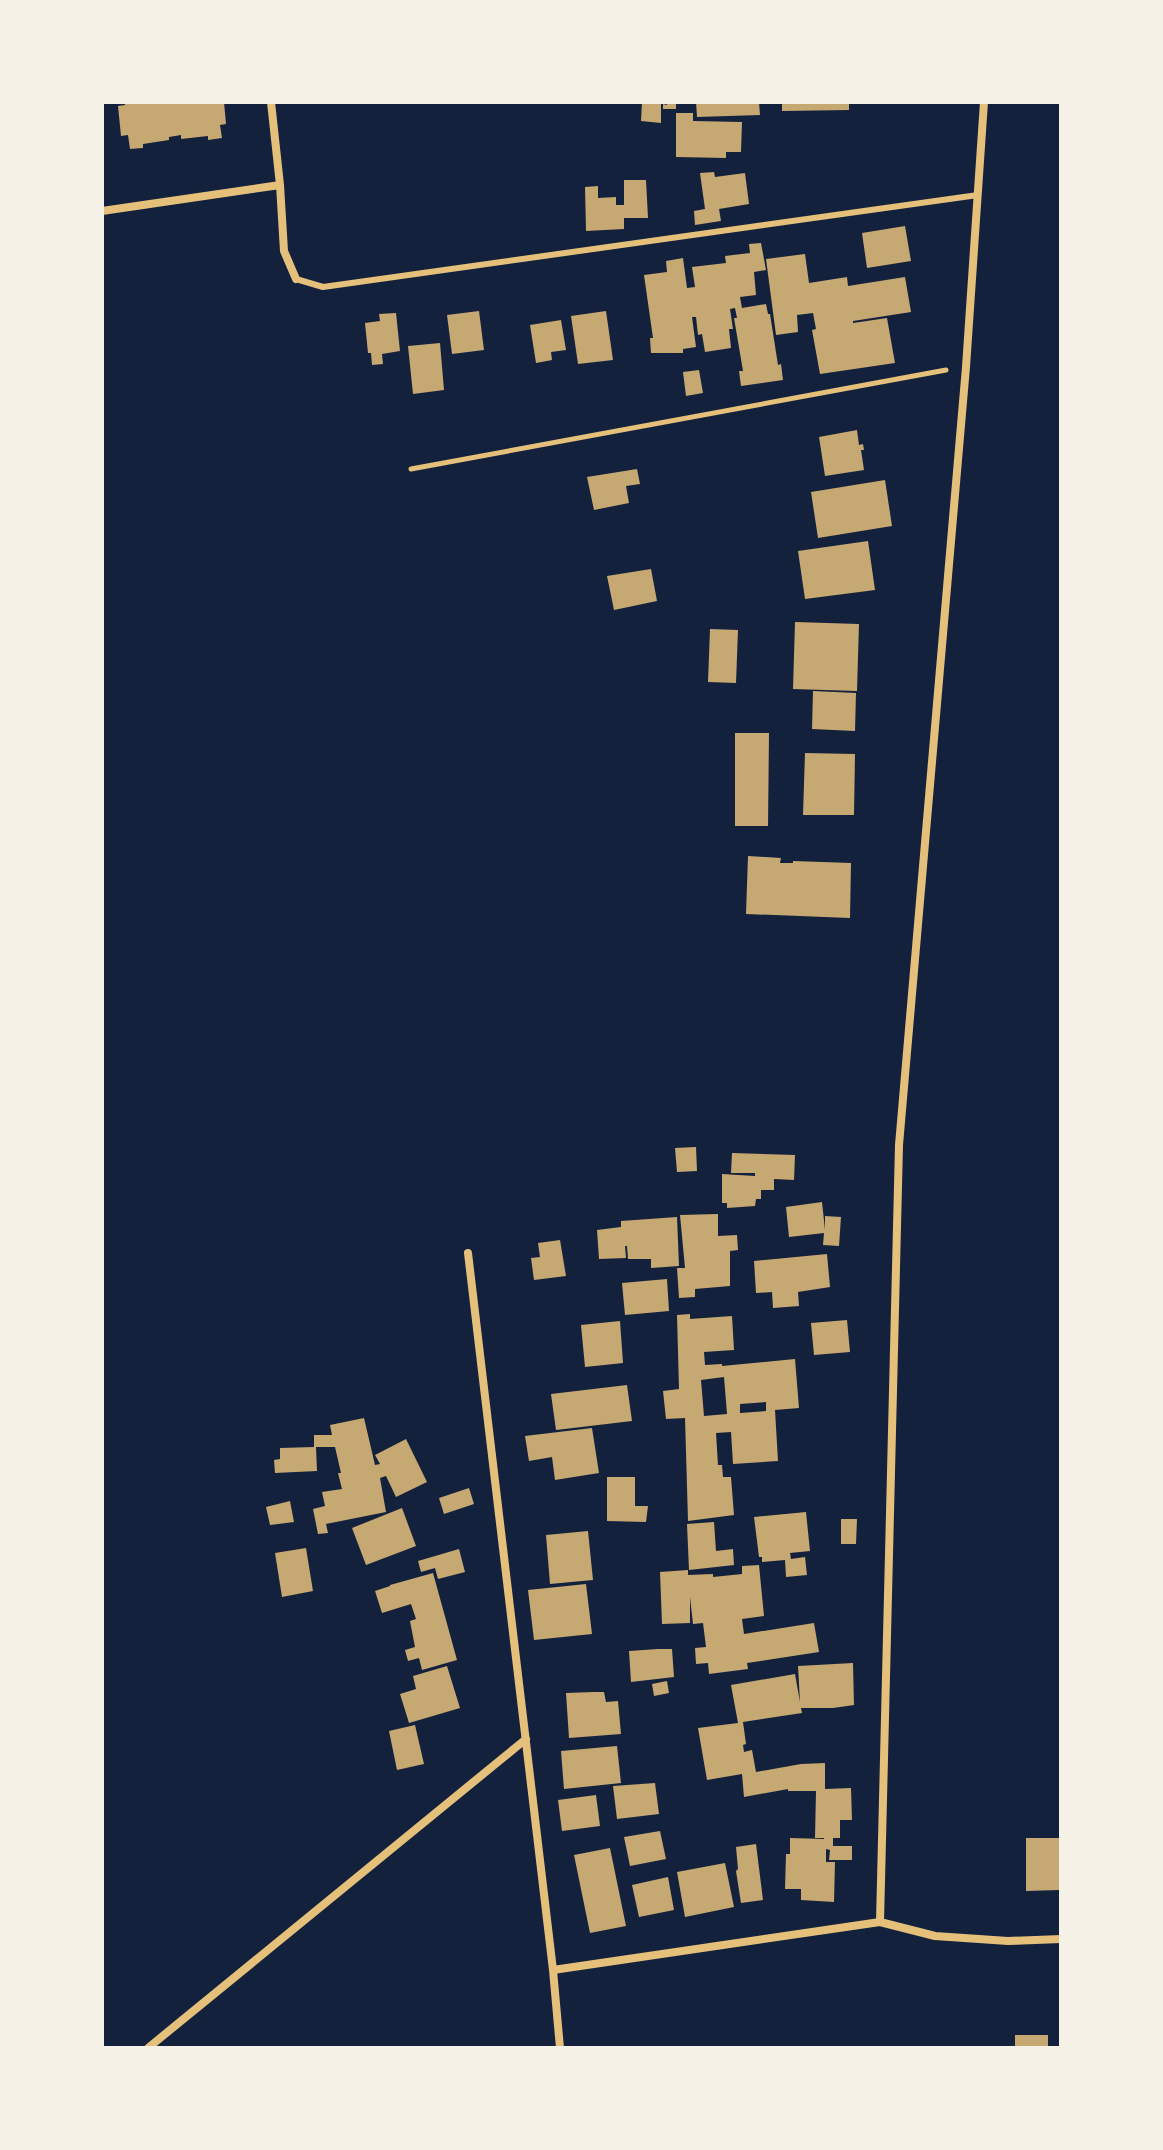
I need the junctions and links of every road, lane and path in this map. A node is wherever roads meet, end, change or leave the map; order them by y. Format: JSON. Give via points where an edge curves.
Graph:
{"nodes":[{"id":1,"x":271,"y":102,"type":"edge"},
{"id":2,"x":984,"y":102,"type":"edge"},
{"id":3,"x":280,"y":185,"type":"junction"},
{"id":4,"x":978,"y":195,"type":"junction"},
{"id":5,"x":102,"y":211,"type":"edge"},
{"id":6,"x":296,"y":279,"type":"joint"},
{"id":7,"x":966,"y":367,"type":"junction"},
{"id":8,"x":411,"y":469,"type":"dead end"},
{"id":9,"x":468,"y":1253,"type":"dead end"},
{"id":10,"x":526,"y":1739,"type":"junction"},
{"id":11,"x":880,"y":1922,"type":"junction"},
{"id":12,"x":1061,"y":1939,"type":"edge"},
{"id":13,"x":553,"y":1970,"type":"junction"},
{"id":14,"x":148,"y":2048,"type":"edge"},
{"id":15,"x":560,"y":2048,"type":"edge"}],
"edges":[{"from":1,"to":3,"type":"street"},
{"from":2,"to":4,"type":"street"},
{"from":3,"to":5,"type":"street"},
{"from":3,"to":6,"type":"street","via":[[284,251]]},
{"from":4,"to":6,"type":"lane","via":[[323,287]]},
{"from":4,"to":7,"type":"street"},
{"from":7,"to":8,"type":"path"},
{"from":7,"to":11,"type":"street","via":[[899,1145]]},
{"from":9,"to":10,"type":"street"},
{"from":10,"to":13,"type":"street"},
{"from":10,"to":14,"type":"street"},
{"from":11,"to":12,"type":"street","via":[[935,1936]]},
{"from":11,"to":13,"type":"street"},
{"from":13,"to":15,"type":"street"}]}
